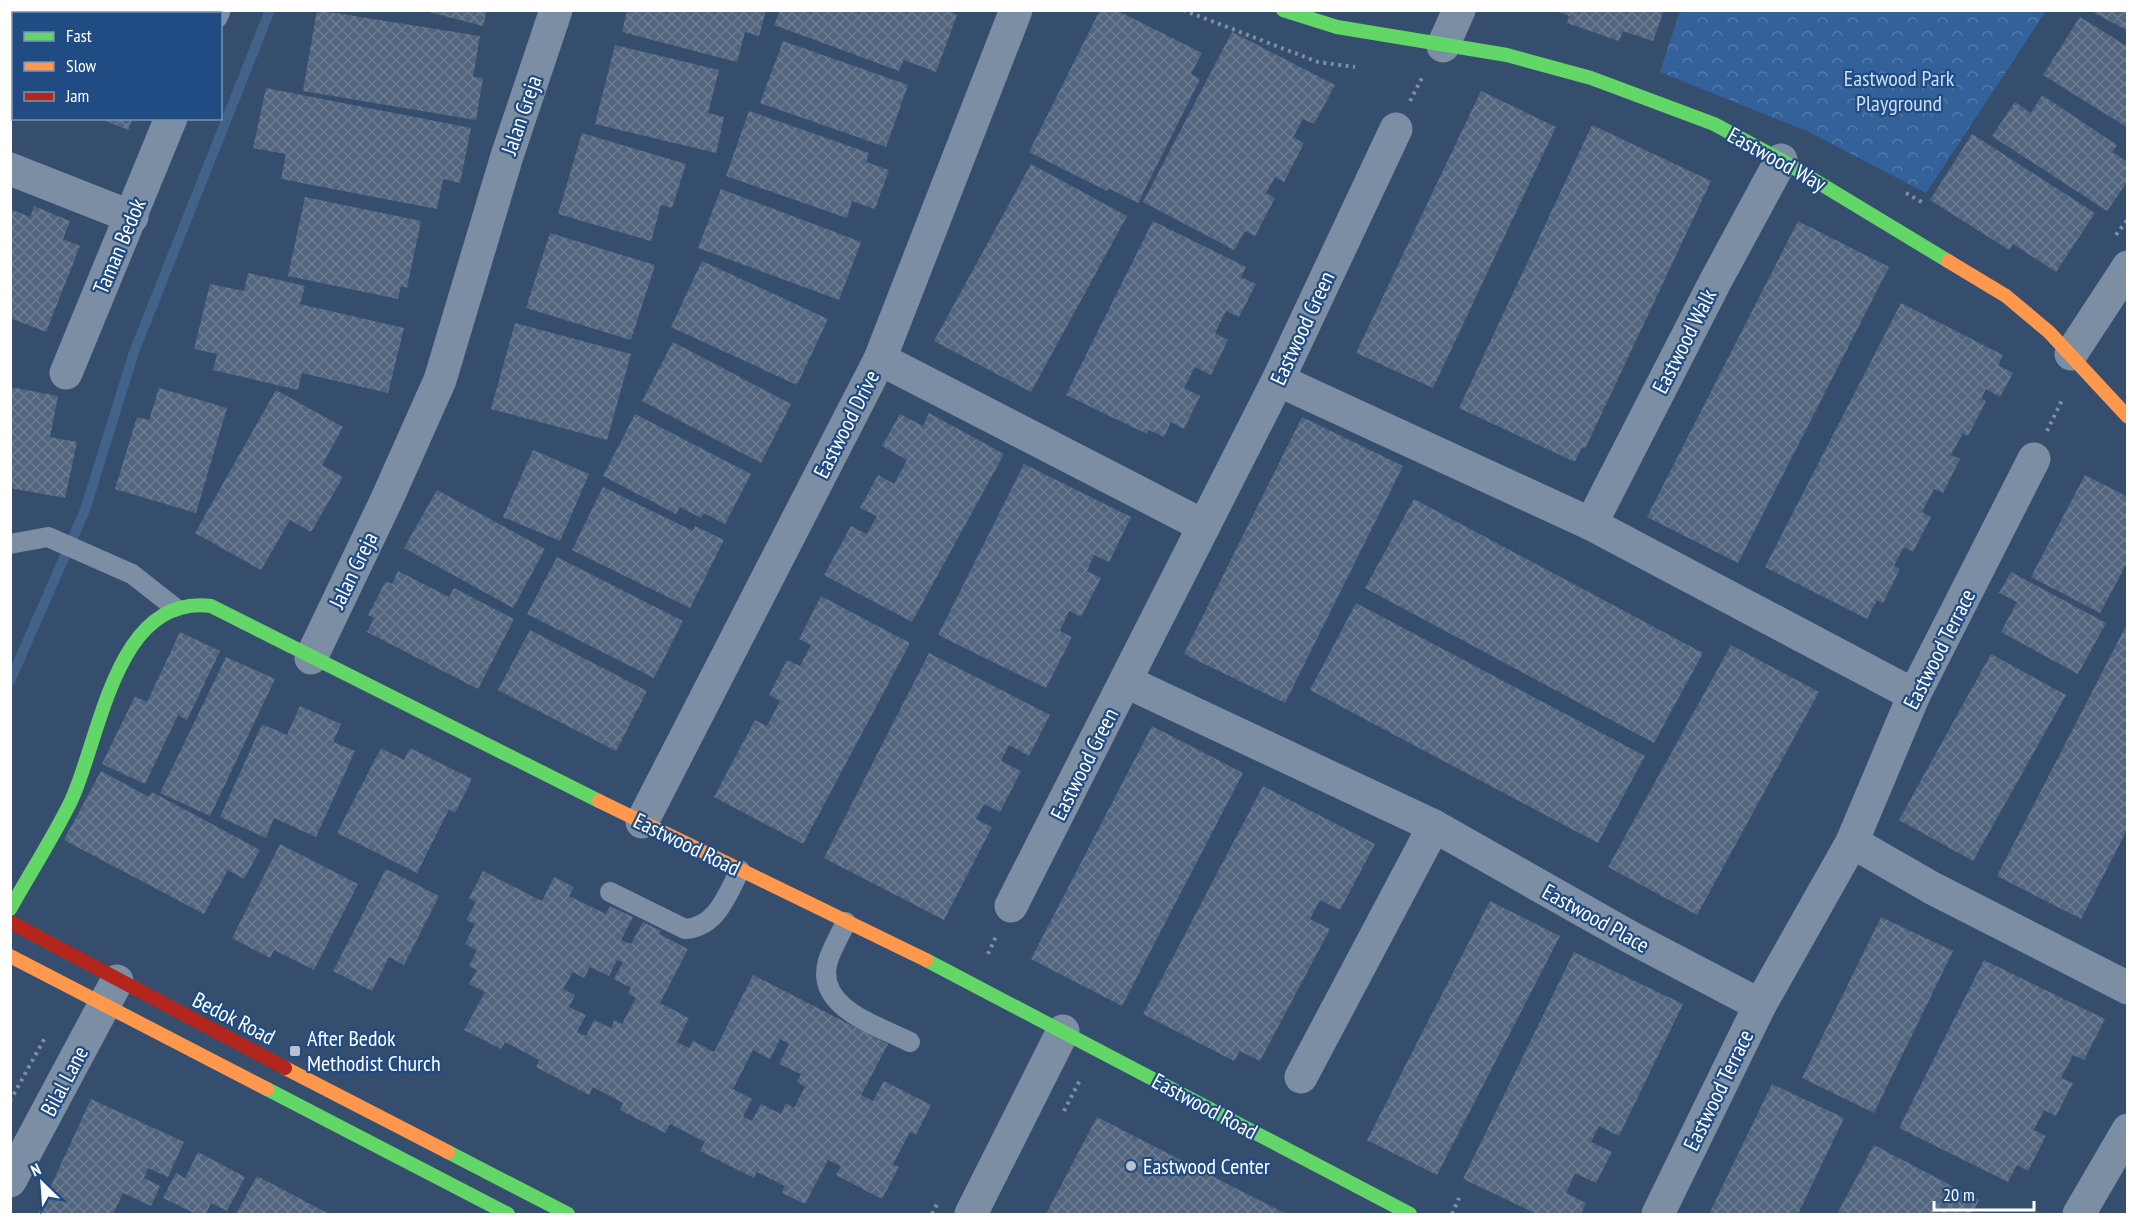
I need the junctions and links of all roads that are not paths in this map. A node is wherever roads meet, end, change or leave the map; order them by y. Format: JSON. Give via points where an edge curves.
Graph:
{"nodes":[{"id":1,"x":556,"y":10,"type":"edge"},
{"id":2,"x":1016,"y":10,"type":"edge"},
{"id":3,"x":1283,"y":10,"type":"edge"},
{"id":4,"x":1459,"y":10,"type":"edge"},
{"id":5,"x":1443,"y":46,"type":"junction"},
{"id":6,"x":170,"y":120,"type":"edge"},
{"id":7,"x":1396,"y":129,"type":"dead end"},
{"id":8,"x":1781,"y":160,"type":"junction"},
{"id":9,"x":10,"y":169,"type":"edge"},
{"id":10,"x":132,"y":217,"type":"junction"},
{"id":11,"x":2127,"y":267,"type":"edge"},
{"id":12,"x":2071,"y":354,"type":"junction"},
{"id":13,"x":880,"y":359,"type":"junction"},
{"id":14,"x":66,"y":373,"type":"dead end"},
{"id":15,"x":1278,"y":380,"type":"junction"},
{"id":16,"x":2127,"y":417,"type":"edge"},
{"id":17,"x":2034,"y":459,"type":"dead end"},
{"id":18,"x":1591,"y":524,"type":"junction"},
{"id":19,"x":1204,"y":526,"type":"junction"},
{"id":20,"x":10,"y":544,"type":"edge"},
{"id":21,"x":174,"y":607,"type":"junction"},
{"id":22,"x":311,"y":658,"type":"junction"},
{"id":23,"x":1126,"y":681,"type":"junction"},
{"id":24,"x":1914,"y":694,"type":"junction"},
{"id":25,"x":642,"y":822,"type":"junction"},
{"id":26,"x":1434,"y":826,"type":"junction"},
{"id":27,"x":1852,"y":842,"type":"junction"},
{"id":28,"x":740,"y":870,"type":"junction"},
{"id":29,"x":610,"y":892,"type":"dead end"},
{"id":30,"x":1011,"y":906,"type":"dead end"},
{"id":31,"x":10,"y":909,"type":"edge"},
{"id":32,"x":10,"y":922,"type":"edge"},
{"id":33,"x":846,"y":922,"type":"junction"},
{"id":34,"x":10,"y":956,"type":"edge"},
{"id":35,"x":2127,"y":988,"type":"edge"},
{"id":36,"x":110,"y":994,"type":"junction"},
{"id":37,"x":1760,"y":1005,"type":"junction"},
{"id":38,"x":1063,"y":1031,"type":"junction"},
{"id":39,"x":910,"y":1042,"type":"dead end"},
{"id":40,"x":1301,"y":1077,"type":"dead end"},
{"id":41,"x":2127,"y":1130,"type":"edge"},
{"id":42,"x":10,"y":1181,"type":"edge"},
{"id":43,"x":508,"y":1215,"type":"edge"},
{"id":44,"x":568,"y":1215,"type":"edge"},
{"id":45,"x":970,"y":1215,"type":"edge"},
{"id":46,"x":1410,"y":1215,"type":"edge"},
{"id":47,"x":1658,"y":1215,"type":"edge"},
{"id":48,"x":2079,"y":1215,"type":"edge"}],
"edges":[{"from":1,"to":22,"type":"street","name":"Jalan Greja","via":[[507,156],[440,380]]},
{"from":2,"to":13,"type":"street","name":"Eastwood Drive"},
{"from":3,"to":5,"type":"street","name":"Eastwood Way","via":[[1337,27]]},
{"from":4,"to":5,"type":"street"},
{"from":5,"to":8,"type":"street","name":"Eastwood Way","via":[[1507,55],[1591,78],[1714,124]]},
{"from":6,"to":10,"type":"street","name":"Taman Bedok"},
{"from":7,"to":15,"type":"street","name":"Eastwood Green"},
{"from":8,"to":12,"type":"street","name":"Eastwood Way","via":[[1979,278],[2025,310]]},
{"from":8,"to":18,"type":"street","name":"Eastwood Walk"},
{"from":9,"to":10,"type":"street"},
{"from":10,"to":14,"type":"street","name":"Taman Bedok"},
{"from":11,"to":12,"type":"street"},
{"from":12,"to":16,"type":"street","name":"Eastwood Way"},
{"from":13,"to":19,"type":"street"},
{"from":13,"to":25,"type":"street","name":"Eastwood Drive"},
{"from":15,"to":18,"type":"street"},
{"from":15,"to":19,"type":"street","name":"Eastwood Green"},
{"from":17,"to":24,"type":"street","name":"Eastwood Terrace"},
{"from":18,"to":24,"type":"street"},
{"from":19,"to":23,"type":"street","name":"Eastwood Green"},
{"from":20,"to":21,"type":"lane","via":[[48,537],[132,574]]},
{"from":21,"to":22,"type":"street","via":[[185,603],[211,606]]},
{"from":21,"to":31,"type":"street","via":[[148,626],[122,662],[71,800]]},
{"from":22,"to":25,"type":"street","name":"Eastwood Road"},
{"from":23,"to":26,"type":"street","name":"Eastwood Place"},
{"from":23,"to":30,"type":"street","name":"Eastwood Green"},
{"from":24,"to":27,"type":"street","name":"Eastwood Terrace"},
{"from":25,"to":28,"type":"street","name":"Eastwood Road"},
{"from":26,"to":37,"type":"street","name":"Eastwood Place"},
{"from":26,"to":40,"type":"street"},
{"from":27,"to":35,"type":"street","via":[[1932,888]]},
{"from":27,"to":37,"type":"street","name":"Eastwood Terrace"},
{"from":28,"to":29,"type":"lane","via":[[717,912],[708,923],[696,928],[686,929]]},
{"from":28,"to":33,"type":"street","name":"Eastwood Road"},
{"from":32,"to":36,"type":"street","name":"Bedok Road"},
{"from":33,"to":38,"type":"street","name":"Eastwood Road"},
{"from":33,"to":39,"type":"lane","via":[[828,962],[830,991],[843,1008]]},
{"from":34,"to":36,"type":"street","name":"Bedok Road"},
{"from":36,"to":42,"type":"street","name":"Bilal Lane"},
{"from":36,"to":43,"type":"street","name":"Bedok Road"},
{"from":36,"to":44,"type":"street","name":"Bedok Road"},
{"from":37,"to":47,"type":"street","name":"Eastwood Terrace"},
{"from":38,"to":45,"type":"street"},
{"from":38,"to":46,"type":"street","name":"Eastwood Road"},
{"from":41,"to":48,"type":"street"}]}
